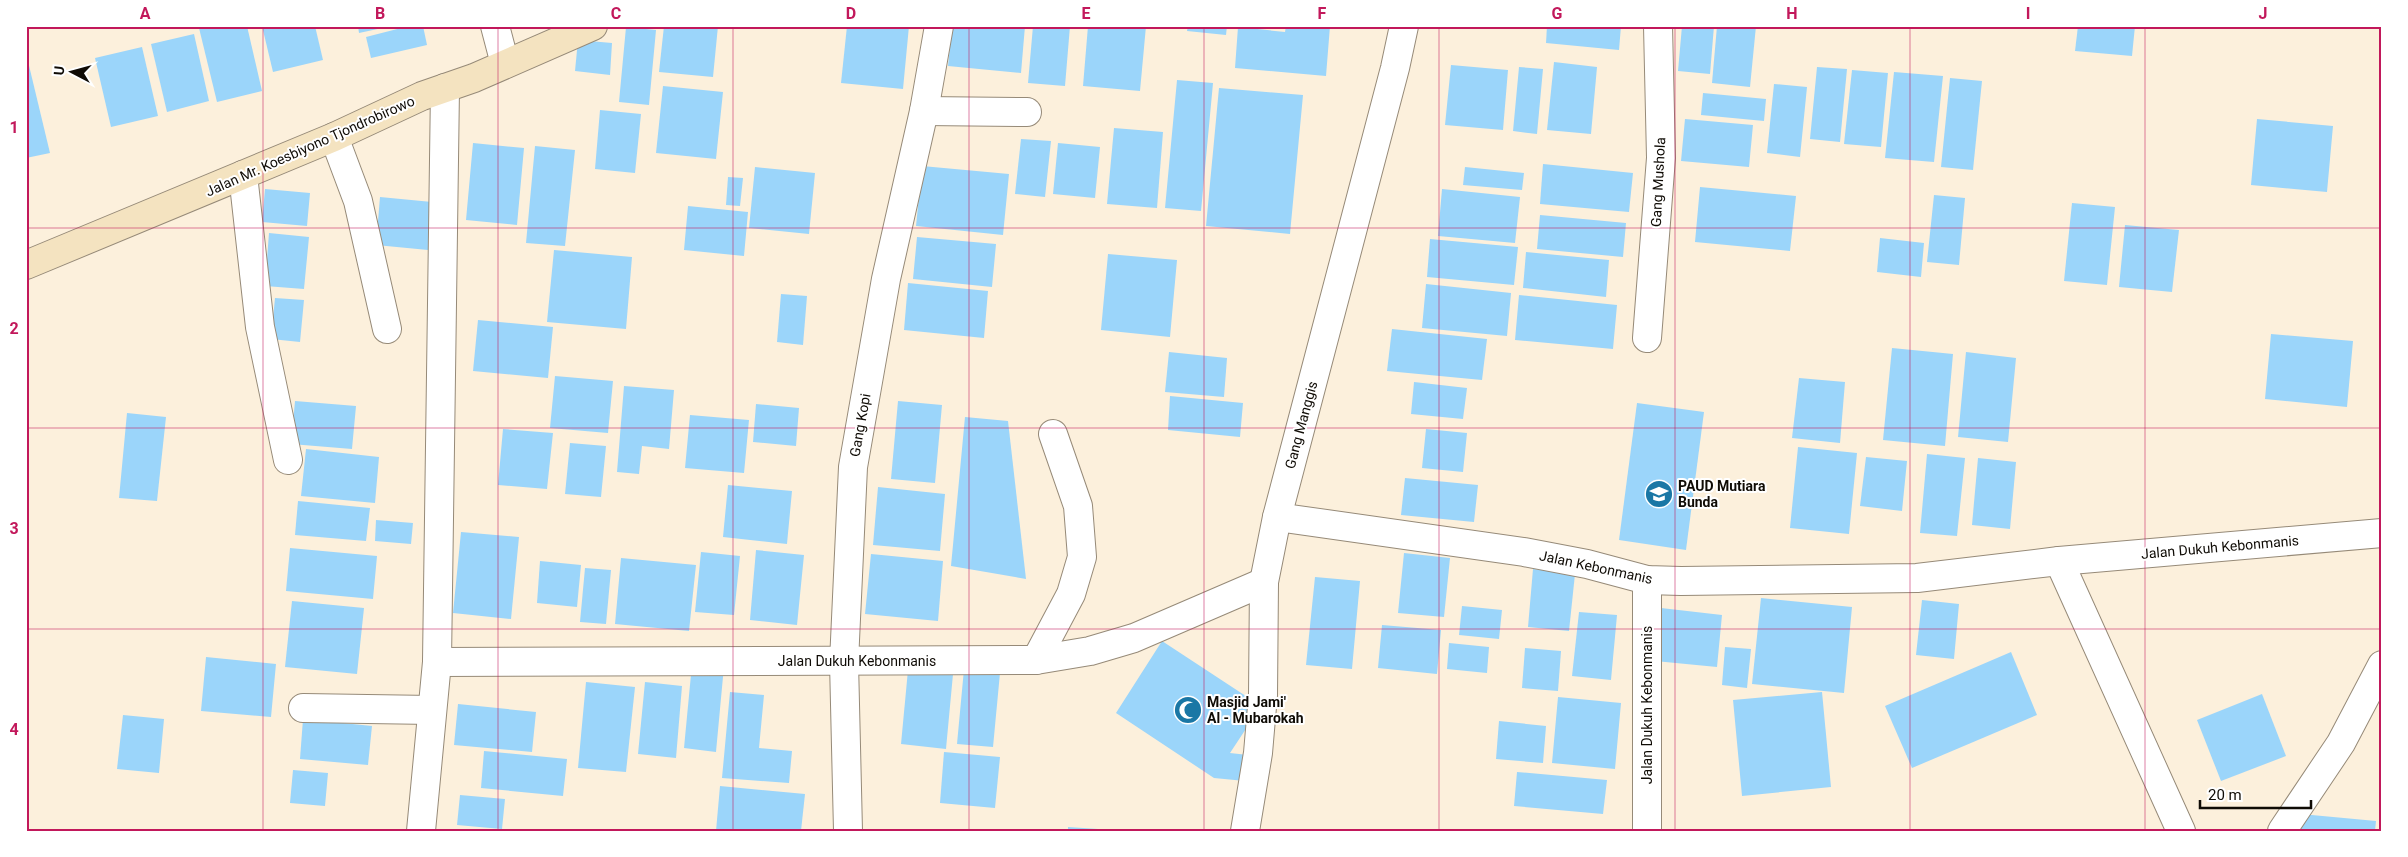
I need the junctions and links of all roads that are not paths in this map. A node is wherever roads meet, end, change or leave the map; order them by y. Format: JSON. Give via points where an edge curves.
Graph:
{"nodes":[{"id":1,"x":495,"y":26,"type":"edge"},
{"id":2,"x":593,"y":26,"type":"edge"},
{"id":3,"x":939,"y":26,"type":"edge"},
{"id":4,"x":1404,"y":26,"type":"edge"},
{"id":5,"x":1658,"y":26,"type":"edge"},
{"id":6,"x":505,"y":64,"type":"junction"},
{"id":7,"x":445,"y":88,"type":"junction"},
{"id":8,"x":924,"y":111,"type":"junction"},
{"id":9,"x":1027,"y":112,"type":"dead end"},
{"id":10,"x":334,"y":138,"type":"junction"},
{"id":11,"x":243,"y":175,"type":"junction"},
{"id":12,"x":26,"y":265,"type":"edge"},
{"id":13,"x":387,"y":329,"type":"dead end"},
{"id":14,"x":1647,"y":338,"type":"dead end"},
{"id":15,"x":1053,"y":434,"type":"dead end"},
{"id":16,"x":288,"y":460,"type":"dead end"},
{"id":17,"x":1277,"y":517,"type":"junction"},
{"id":18,"x":2382,"y":533,"type":"edge"},
{"id":19,"x":2059,"y":561,"type":"junction"},
{"id":20,"x":1917,"y":578,"type":"joint"},
{"id":21,"x":1646,"y":580,"type":"junction"},
{"id":22,"x":1264,"y":582,"type":"junction"},
{"id":23,"x":1036,"y":660,"type":"junction"},
{"id":24,"x":437,"y":662,"type":"junction"},
{"id":25,"x":844,"y":662,"type":"junction"},
{"id":26,"x":2382,"y":665,"type":"edge"},
{"id":27,"x":303,"y":708,"type":"dead end"},
{"id":28,"x":432,"y":710,"type":"junction"},
{"id":29,"x":420,"y":831,"type":"edge"},
{"id":30,"x":848,"y":831,"type":"edge"},
{"id":31,"x":1245,"y":831,"type":"edge"},
{"id":32,"x":1647,"y":831,"type":"edge"},
{"id":33,"x":2181,"y":831,"type":"edge"},
{"id":34,"x":2282,"y":831,"type":"edge"}],
"edges":[{"from":1,"to":6,"type":"street"},
{"from":2,"to":6,"type":"main road","name":"Jalan Mr. Koesbiyono Tjondrobirowo"},
{"from":3,"to":8,"type":"street","name":"Gang Kopi"},
{"from":4,"to":17,"type":"street","name":"Gang Manggis"},
{"from":5,"to":14,"type":"street","name":"Gang Mushola","via":[[1661,158]]},
{"from":6,"to":7,"type":"main road","name":"Jalan Mr. Koesbiyono Tjondrobirowo"},
{"from":7,"to":10,"type":"main road","name":"Jalan Mr. Koesbiyono Tjondrobirowo"},
{"from":7,"to":24,"type":"street"},
{"from":8,"to":9,"type":"street"},
{"from":8,"to":25,"type":"street","name":"Gang Kopi","via":[[886,279],[852,467]]},
{"from":10,"to":11,"type":"main road","name":"Jalan Mr. Koesbiyono Tjondrobirowo"},
{"from":10,"to":13,"type":"street","via":[[358,201]]},
{"from":11,"to":12,"type":"main road","name":"Jalan Mr. Koesbiyono Tjondrobirowo"},
{"from":11,"to":16,"type":"street","via":[[260,327]]},
{"from":15,"to":23,"type":"street","via":[[1078,506],[1082,556],[1071,594]]},
{"from":17,"to":21,"type":"street","name":"Jalan Kebonmanis","via":[[1524,552]]},
{"from":17,"to":22,"type":"street","name":"Gang Manggis"},
{"from":18,"to":19,"type":"street","name":"Jalan Dukuh Kebonmanis"},
{"from":19,"to":20,"type":"street","name":"Jalan Dukuh Kebonmanis"},
{"from":19,"to":33,"type":"street"},
{"from":20,"to":21,"type":"street","name":"Jalan Kebonmanis"},
{"from":21,"to":32,"type":"street","name":"Jalan Dukuh Kebonmanis"},
{"from":22,"to":23,"type":"street","name":"Jalan Dukuh Kebonmanis","via":[[1134,638],[1090,651]]},
{"from":22,"to":31,"type":"street","name":"Gang Manggis","via":[[1263,695],[1258,753]]},
{"from":23,"to":25,"type":"street","name":"Jalan Dukuh Kebonmanis"},
{"from":24,"to":25,"type":"street","name":"Jalan Dukuh Kebonmanis","via":[[651,659]]},
{"from":24,"to":28,"type":"street"},
{"from":25,"to":30,"type":"street","name":"Gang Kopi"},
{"from":26,"to":34,"type":"street","via":[[2341,743]]},
{"from":27,"to":28,"type":"street"},
{"from":28,"to":29,"type":"street"}]}
